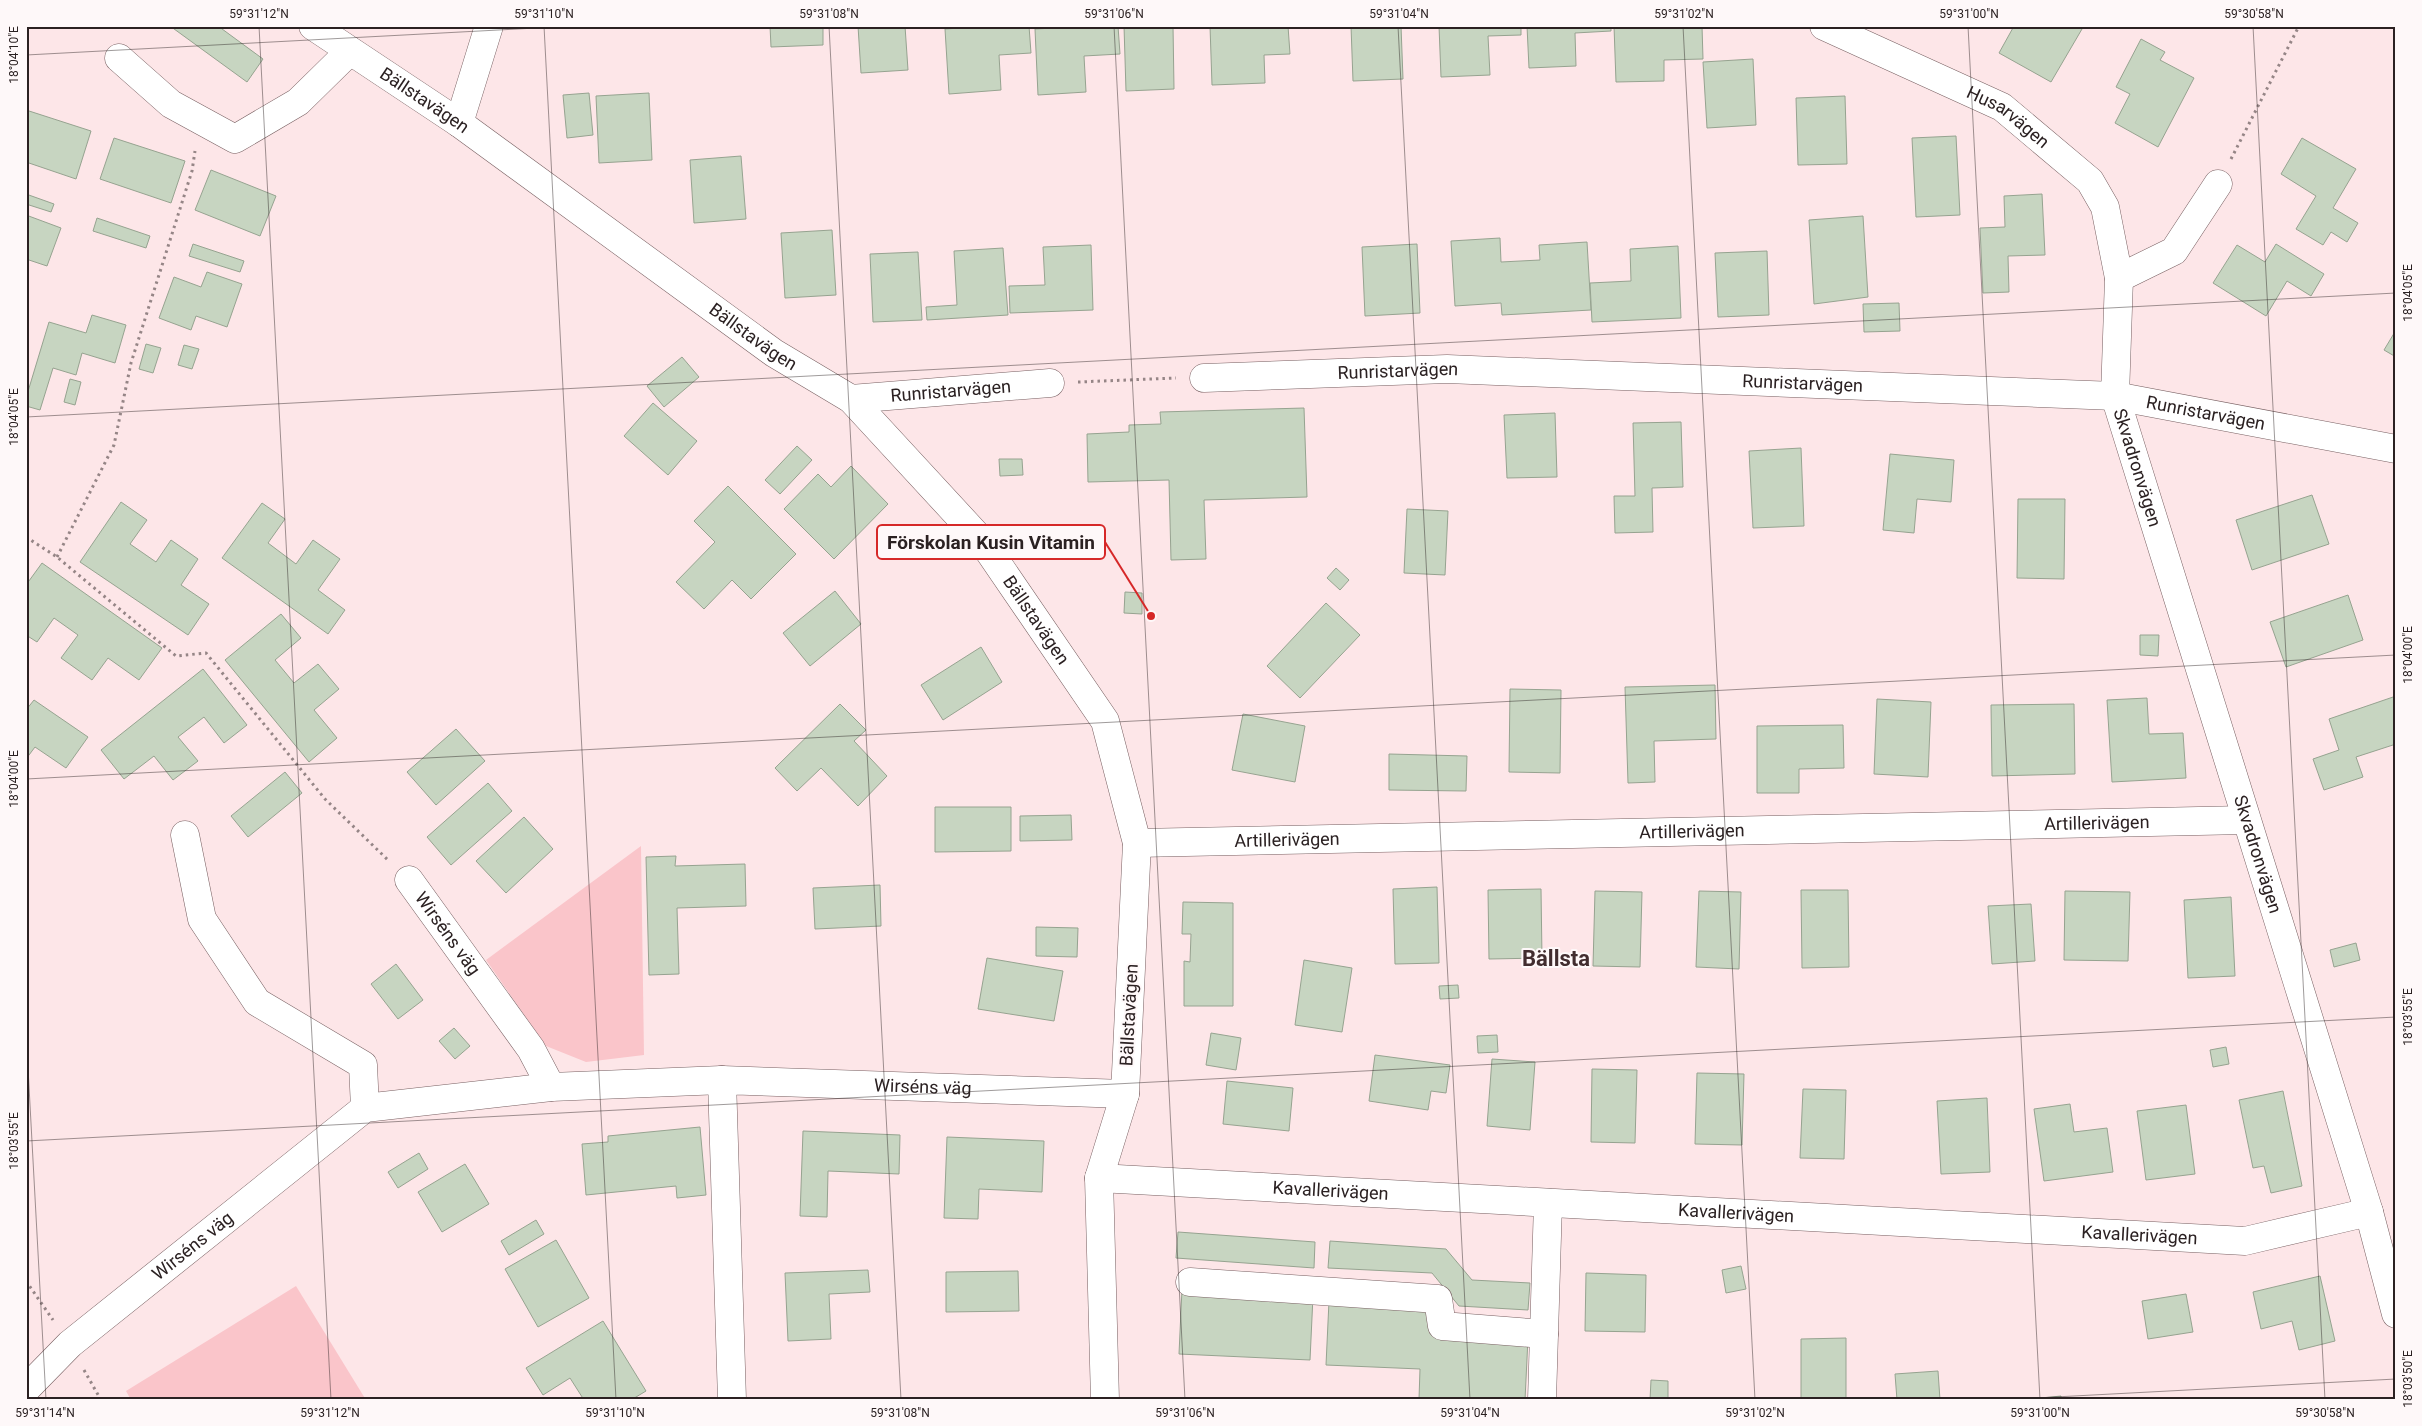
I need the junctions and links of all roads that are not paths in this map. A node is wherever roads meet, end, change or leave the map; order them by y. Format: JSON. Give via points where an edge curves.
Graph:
{"nodes":[{"id":1,"x":314,"y":26,"type":"edge"},
{"id":2,"x":489,"y":26,"type":"edge"},
{"id":3,"x":1824,"y":26,"type":"edge"},
{"id":4,"x":350,"y":51,"type":"junction"},
{"id":5,"x":119,"y":58,"type":"dead end"},
{"id":6,"x":459,"y":123,"type":"junction"},
{"id":7,"x":2218,"y":184,"type":"road end"},
{"id":8,"x":2119,"y":278,"type":"junction"},
{"id":9,"x":1204,"y":378,"type":"road end"},
{"id":10,"x":1050,"y":382,"type":"road end"},
{"id":11,"x":2115,"y":396,"type":"junction"},
{"id":12,"x":851,"y":400,"type":"junction"},
{"id":13,"x":2396,"y":449,"type":"edge"},
{"id":14,"x":2246,"y":820,"type":"junction"},
{"id":15,"x":184,"y":835,"type":"dead end"},
{"id":16,"x":1138,"y":843,"type":"junction"},
{"id":17,"x":409,"y":880,"type":"road end"},
{"id":18,"x":722,"y":1080,"type":"junction"},
{"id":19,"x":551,"y":1087,"type":"junction"},
{"id":20,"x":1125,"y":1094,"type":"junction"},
{"id":21,"x":365,"y":1108,"type":"junction"},
{"id":22,"x":1099,"y":1178,"type":"junction"},
{"id":23,"x":1548,"y":1202,"type":"junction"},
{"id":24,"x":2369,"y":1212,"type":"junction"},
{"id":25,"x":1190,"y":1282,"type":"dead end"},
{"id":26,"x":2396,"y":1314,"type":"edge"},
{"id":27,"x":1544,"y":1334,"type":"junction"},
{"id":28,"x":26,"y":1389,"type":"edge"},
{"id":29,"x":732,"y":1400,"type":"edge"},
{"id":30,"x":1105,"y":1400,"type":"edge"},
{"id":31,"x":1542,"y":1400,"type":"edge"}],
"edges":[{"from":1,"to":4,"type":"street","name":"Bällstavägen"},
{"from":2,"to":6,"type":"street"},
{"from":3,"to":8,"type":"street","name":"Husarvägen","via":[[2002,107],[2090,181],[2105,207]]},
{"from":4,"to":5,"type":"street","via":[[298,102],[235,139],[171,104]]},
{"from":4,"to":6,"type":"street","name":"Bällstavägen"},
{"from":6,"to":12,"type":"street","name":"Bällstavägen","via":[[774,353]]},
{"from":7,"to":8,"type":"street","via":[[2174,251]]},
{"from":8,"to":11,"type":"street","name":"Husarvägen"},
{"from":9,"to":11,"type":"street","name":"Runristarvägen","via":[[1447,368]]},
{"from":10,"to":12,"type":"street","name":"Runristarvägen"},
{"from":11,"to":13,"type":"street","name":"Runristarvägen"},
{"from":11,"to":14,"type":"street","name":"Skvadronvägen"},
{"from":12,"to":16,"type":"street","name":"Bällstavägen","via":[[982,541],[1105,721]]},
{"from":14,"to":16,"type":"street","name":"Artillerivägen"},
{"from":14,"to":24,"type":"street","name":"Skvadronvägen"},
{"from":15,"to":21,"type":"street","via":[[202,919],[257,1002],[363,1065]]},
{"from":16,"to":20,"type":"street","name":"Bällstavägen"},
{"from":17,"to":19,"type":"street","name":"Wirséns väg","via":[[531,1049]]},
{"from":18,"to":19,"type":"street","name":"Wirséns väg"},
{"from":18,"to":20,"type":"street","name":"Wirséns väg"},
{"from":18,"to":29,"type":"street"},
{"from":19,"to":21,"type":"street","name":"Wirséns väg"},
{"from":20,"to":22,"type":"street","name":"Bällstavägen"},
{"from":21,"to":28,"type":"street","name":"Wirséns väg","via":[[70,1344]]},
{"from":22,"to":23,"type":"street","name":"Kavallerivägen"},
{"from":22,"to":30,"type":"street","name":"Bällstavägen"},
{"from":23,"to":24,"type":"street","name":"Kavallerivägen","via":[[2245,1240]]},
{"from":23,"to":27,"type":"street"},
{"from":24,"to":26,"type":"street","name":"Skvadronvägen"},
{"from":25,"to":27,"type":"street","via":[[1438,1299],[1442,1326]]},
{"from":27,"to":31,"type":"street"}]}
